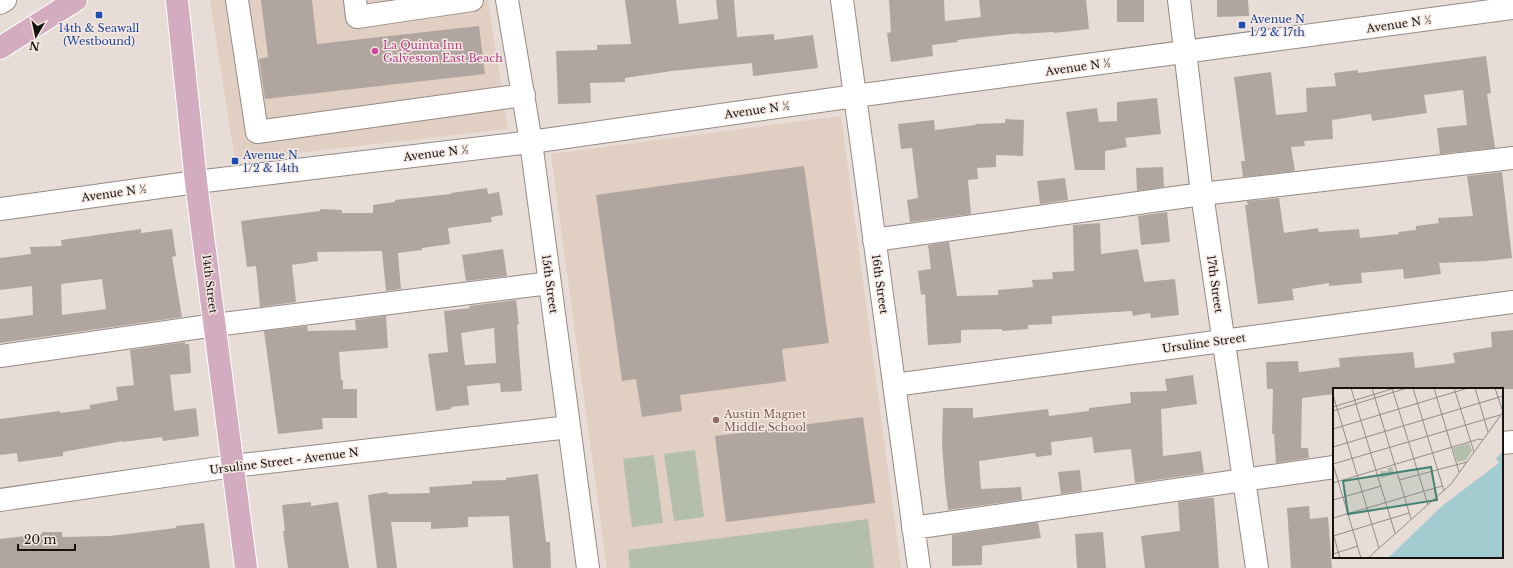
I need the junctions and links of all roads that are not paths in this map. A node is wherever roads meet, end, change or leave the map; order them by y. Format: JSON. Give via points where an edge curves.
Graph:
{"nodes":[{"id":1,"x":5,"y":0,"type":"edge"},
{"id":2,"x":76,"y":0,"type":"edge"},
{"id":3,"x":177,"y":0,"type":"edge"},
{"id":4,"x":237,"y":0,"type":"edge"},
{"id":5,"x":355,"y":0,"type":"edge"},
{"id":6,"x":472,"y":0,"type":"edge"},
{"id":7,"x":507,"y":0,"type":"edge"},
{"id":8,"x":842,"y":0,"type":"edge"},
{"id":9,"x":1179,"y":0,"type":"edge"},
{"id":10,"x":0,"y":3,"type":"edge"},
{"id":11,"x":1513,"y":8,"type":"edge"},
{"id":12,"x":0,"y":48,"type":"edge"},
{"id":13,"x":1185,"y":52,"type":"junction"},
{"id":14,"x":524,"y":95,"type":"junction"},
{"id":15,"x":855,"y":96,"type":"junction"},
{"id":16,"x":531,"y":142,"type":"junction"},
{"id":17,"x":1513,"y":158,"type":"edge"},
{"id":18,"x":196,"y":182,"type":"junction"},
{"id":19,"x":1202,"y":194,"type":"junction"},
{"id":20,"x":0,"y":209,"type":"edge"},
{"id":21,"x":874,"y":240,"type":"junction"},
{"id":22,"x":550,"y":283,"type":"junction"},
{"id":23,"x":1513,"y":302,"type":"edge"},
{"id":24,"x":215,"y":325,"type":"junction"},
{"id":25,"x":1223,"y":341,"type":"junction"},
{"id":26,"x":0,"y":356,"type":"edge"},
{"id":27,"x":894,"y":385,"type":"junction"},
{"id":28,"x":569,"y":427,"type":"junction"},
{"id":29,"x":1513,"y":442,"type":"edge"},
{"id":30,"x":1503,"y":443,"type":"edge"},
{"id":31,"x":233,"y":466,"type":"junction"},
{"id":32,"x":1333,"y":467,"type":"edge"},
{"id":33,"x":1244,"y":480,"type":"junction"},
{"id":34,"x":0,"y":500,"type":"edge"},
{"id":35,"x":913,"y":528,"type":"junction"},
{"id":36,"x":246,"y":568,"type":"edge"},
{"id":37,"x":588,"y":568,"type":"edge"},
{"id":38,"x":919,"y":568,"type":"edge"},
{"id":39,"x":1257,"y":568,"type":"edge"}],
"edges":[{"from":1,"to":10,"type":"street"},
{"from":2,"to":12,"type":"main road"},
{"from":3,"to":18,"type":"main road","name":"14th Street"},
{"from":4,"to":14,"type":"street","via":[[257,132]]},
{"from":5,"to":6,"type":"street","via":[[357,16]]},
{"from":7,"to":14,"type":"street","name":"15th Street"},
{"from":8,"to":15,"type":"street","name":"16th Street"},
{"from":9,"to":13,"type":"street","name":"17th Street"},
{"from":11,"to":13,"type":"street","name":"Avenue N ½"},
{"from":13,"to":15,"type":"street","name":"Avenue N ½"},
{"from":13,"to":19,"type":"street","name":"17th Street"},
{"from":14,"to":16,"type":"street","name":"15th Street"},
{"from":15,"to":16,"type":"street","name":"Avenue N ½"},
{"from":15,"to":21,"type":"street","name":"16th Street"},
{"from":16,"to":18,"type":"street","name":"Avenue N ½"},
{"from":16,"to":22,"type":"street","name":"15th Street"},
{"from":17,"to":19,"type":"street"},
{"from":18,"to":20,"type":"street","name":"Avenue N ½"},
{"from":18,"to":24,"type":"main road","name":"14th Street"},
{"from":19,"to":21,"type":"street"},
{"from":19,"to":25,"type":"street","name":"17th Street"},
{"from":21,"to":27,"type":"street","name":"16th Street"},
{"from":22,"to":24,"type":"street"},
{"from":22,"to":28,"type":"street","name":"15th Street"},
{"from":23,"to":25,"type":"street","name":"Ursuline Street"},
{"from":24,"to":26,"type":"street"},
{"from":24,"to":31,"type":"main road","name":"14th Street"},
{"from":25,"to":27,"type":"street","name":"Ursuline Street"},
{"from":25,"to":33,"type":"street","name":"17th Street"},
{"from":27,"to":35,"type":"street","name":"16th Street"},
{"from":28,"to":31,"type":"street","name":"Ursuline Street - Avenue N"},
{"from":28,"to":37,"type":"street","name":"15th Street"},
{"from":29,"to":30,"type":"street"},
{"from":31,"to":34,"type":"street","name":"Ursuline Street - Avenue N"},
{"from":31,"to":36,"type":"main road","name":"14th Street"},
{"from":32,"to":33,"type":"street"},
{"from":33,"to":35,"type":"street"},
{"from":33,"to":39,"type":"street","name":"17th Street"},
{"from":35,"to":38,"type":"street","name":"16th Street"}]}
